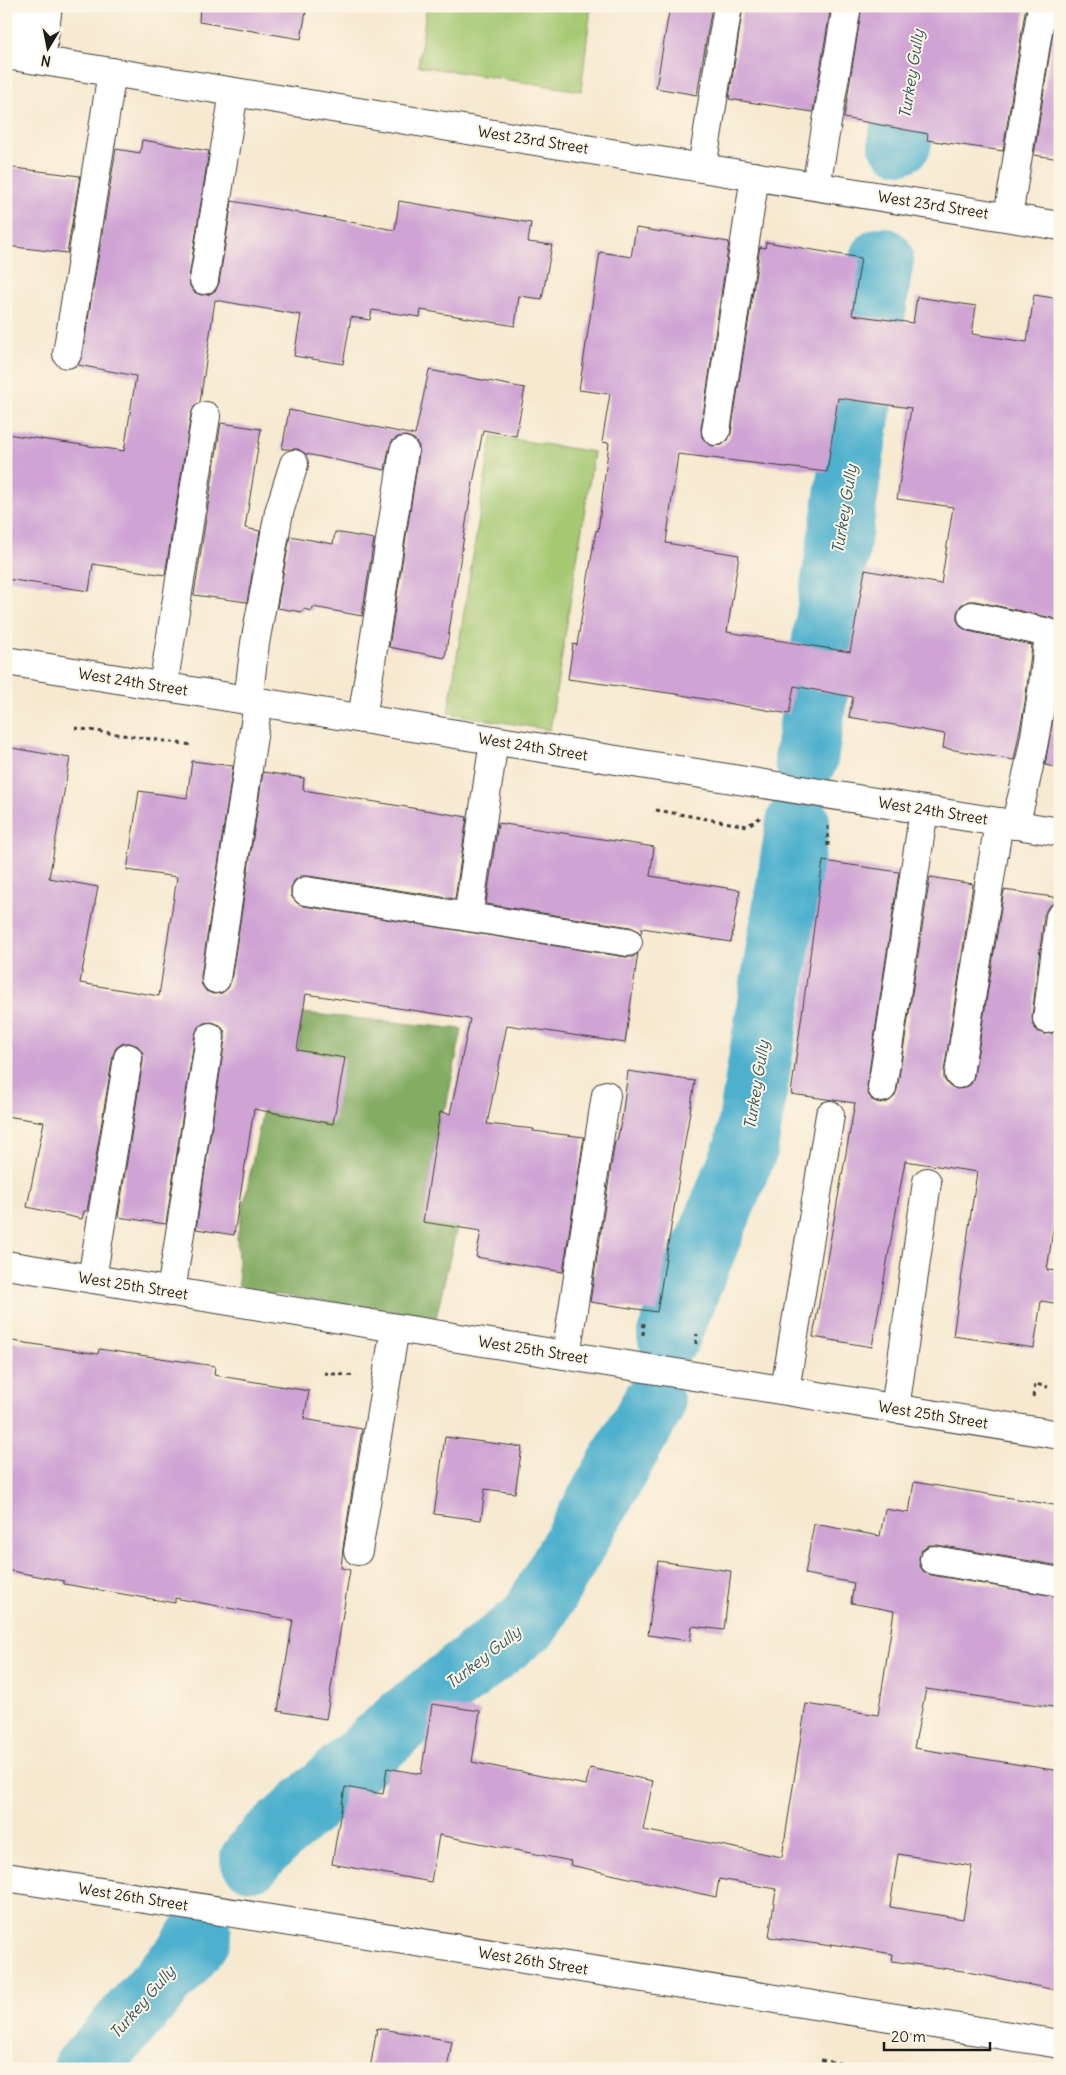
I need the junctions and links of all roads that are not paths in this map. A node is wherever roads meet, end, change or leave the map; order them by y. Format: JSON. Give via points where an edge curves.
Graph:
{"nodes":[{"id":1,"x":21,"y":6,"type":"edge"},
{"id":2,"x":48,"y":6,"type":"edge"},
{"id":3,"x":728,"y":6,"type":"edge"},
{"id":4,"x":847,"y":6,"type":"edge"},
{"id":5,"x":1042,"y":6,"type":"edge"},
{"id":6,"x":10,"y":55,"type":"edge"},
{"id":7,"x":41,"y":60,"type":"junction"},
{"id":8,"x":112,"y":72,"type":"junction"},
{"id":9,"x":234,"y":92,"type":"junction"},
{"id":10,"x":702,"y":168,"type":"junction"},
{"id":11,"x":755,"y":176,"type":"junction"},
{"id":12,"x":816,"y":186,"type":"junction"},
{"id":13,"x":1008,"y":217,"type":"junction"},
{"id":14,"x":1060,"y":226,"type":"edge"},
{"id":15,"x":204,"y":280,"type":"dead end"},
{"id":16,"x":67,"y":354,"type":"dead end"},
{"id":17,"x":206,"y":416,"type":"dead end"},
{"id":18,"x":716,"y":431,"type":"dead end"},
{"id":19,"x":404,"y":451,"type":"dead end"},
{"id":20,"x":294,"y":464,"type":"dead end"},
{"id":21,"x":972,"y":616,"type":"dead end"},
{"id":22,"x":1054,"y":634,"type":"edge"},
{"id":23,"x":6,"y":662,"type":"edge"},
{"id":24,"x":163,"y":687,"type":"junction"},
{"id":25,"x":253,"y":702,"type":"junction"},
{"id":26,"x":362,"y":719,"type":"junction"},
{"id":27,"x":494,"y":741,"type":"junction"},
{"id":28,"x":924,"y":810,"type":"junction"},
{"id":29,"x":1007,"y":823,"type":"junction"},
{"id":30,"x":1060,"y":832,"type":"edge"},
{"id":31,"x":306,"y":892,"type":"dead end"},
{"id":32,"x":468,"y":917,"type":"junction"},
{"id":33,"x":1060,"y":917,"type":"edge"},
{"id":34,"x":628,"y":942,"type":"dead end"},
{"id":35,"x":216,"y":979,"type":"dead end"},
{"id":36,"x":1047,"y":1018,"type":"dead end"},
{"id":37,"x":210,"y":1037,"type":"dead end"},
{"id":38,"x":128,"y":1058,"type":"dead end"},
{"id":39,"x":959,"y":1074,"type":"dead end"},
{"id":40,"x":882,"y":1088,"type":"dead end"},
{"id":41,"x":606,"y":1095,"type":"dead end"},
{"id":42,"x":830,"y":1114,"type":"dead end"},
{"id":43,"x":928,"y":1182,"type":"dead end"},
{"id":44,"x":6,"y":1265,"type":"edge"},
{"id":45,"x":92,"y":1279,"type":"junction"},
{"id":46,"x":171,"y":1292,"type":"junction"},
{"id":47,"x":396,"y":1328,"type":"junction"},
{"id":48,"x":566,"y":1356,"type":"junction"},
{"id":49,"x":785,"y":1390,"type":"junction"},
{"id":50,"x":895,"y":1409,"type":"junction"},
{"id":51,"x":1060,"y":1435,"type":"edge"},
{"id":52,"x":358,"y":1551,"type":"dead end"},
{"id":53,"x":934,"y":1560,"type":"dead end"},
{"id":54,"x":1060,"y":1582,"type":"edge"},
{"id":55,"x":6,"y":1877,"type":"edge"},
{"id":56,"x":1060,"y":2044,"type":"edge"}],
"edges":[{"from":1,"to":6,"type":"street"},
{"from":2,"to":7,"type":"street"},
{"from":3,"to":10,"type":"street"},
{"from":4,"to":12,"type":"street"},
{"from":5,"to":13,"type":"street"},
{"from":6,"to":7,"type":"street","name":"West 23rd Street"},
{"from":7,"to":8,"type":"street","name":"West 23rd Street"},
{"from":8,"to":9,"type":"street","name":"West 23rd Street"},
{"from":8,"to":16,"type":"street"},
{"from":9,"to":10,"type":"street","name":"West 23rd Street"},
{"from":9,"to":15,"type":"street"},
{"from":10,"to":11,"type":"street","name":"West 23rd Street"},
{"from":11,"to":12,"type":"street","name":"West 23rd Street"},
{"from":11,"to":18,"type":"street"},
{"from":12,"to":13,"type":"street","name":"West 23rd Street"},
{"from":13,"to":14,"type":"street","name":"West 23rd Street"},
{"from":17,"to":24,"type":"street"},
{"from":19,"to":26,"type":"street"},
{"from":20,"to":25,"type":"street","via":[[279,512],[255,644]]},
{"from":21,"to":22,"type":"street"},
{"from":22,"to":29,"type":"street","via":[[1029,770]]},
{"from":23,"to":24,"type":"street","name":"West 24th Street"},
{"from":24,"to":25,"type":"street","name":"West 24th Street"},
{"from":25,"to":26,"type":"street","name":"West 24th Street"},
{"from":25,"to":35,"type":"street"},
{"from":26,"to":27,"type":"street","name":"West 24th Street"},
{"from":27,"to":28,"type":"street","name":"West 24th Street"},
{"from":27,"to":32,"type":"street"},
{"from":28,"to":29,"type":"street","name":"West 24th Street"},
{"from":28,"to":40,"type":"street"},
{"from":29,"to":30,"type":"street","name":"West 24th Street"},
{"from":29,"to":39,"type":"street"},
{"from":31,"to":32,"type":"street"},
{"from":32,"to":34,"type":"street"},
{"from":33,"to":36,"type":"street"},
{"from":37,"to":46,"type":"street"},
{"from":38,"to":45,"type":"street"},
{"from":41,"to":48,"type":"street"},
{"from":42,"to":49,"type":"street"},
{"from":43,"to":50,"type":"street"},
{"from":44,"to":45,"type":"street","name":"West 25th Street"},
{"from":45,"to":46,"type":"street","name":"West 25th Street"},
{"from":46,"to":47,"type":"street","name":"West 25th Street"},
{"from":47,"to":48,"type":"street","name":"West 25th Street"},
{"from":47,"to":52,"type":"street"},
{"from":48,"to":49,"type":"street","name":"West 25th Street"},
{"from":49,"to":50,"type":"street","name":"West 25th Street"},
{"from":50,"to":51,"type":"street","name":"West 25th Street"},
{"from":53,"to":54,"type":"street"},
{"from":55,"to":56,"type":"street","name":"West 26th Street"}]}
